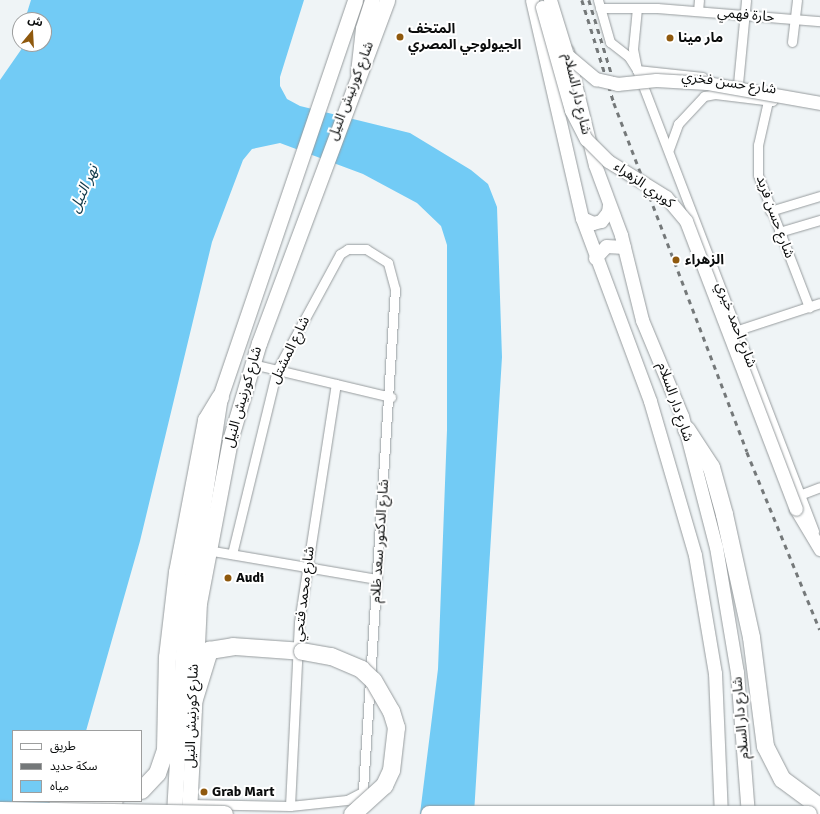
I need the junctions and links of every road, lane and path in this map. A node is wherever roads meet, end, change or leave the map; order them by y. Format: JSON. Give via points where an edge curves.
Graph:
{"nodes":[{"id":1,"x":354,"y":0,"type":"edge"},
{"id":2,"x":372,"y":0,"type":"edge"},
{"id":3,"x":387,"y":0,"type":"edge"},
{"id":4,"x":555,"y":0,"type":"edge"},
{"id":5,"x":699,"y":0,"type":"edge"},
{"id":6,"x":746,"y":0,"type":"edge"},
{"id":7,"x":797,"y":0,"type":"edge"},
{"id":8,"x":541,"y":2,"type":"edge"},
{"id":9,"x":599,"y":4,"type":"edge"},
{"id":10,"x":657,"y":4,"type":"edge"},
{"id":11,"x":631,"y":5,"type":"edge"},
{"id":12,"x":698,"y":11,"type":"junction"},
{"id":13,"x":744,"y":15,"type":"junction"},
{"id":14,"x":795,"y":20,"type":"junction"},
{"id":15,"x":820,"y":21,"type":"edge"},
{"id":16,"x":792,"y":42,"type":"dead end"},
{"id":17,"x":638,"y":70,"type":"junction"},
{"id":18,"x":358,"y":72,"type":"junction"},
{"id":19,"x":738,"y":83,"type":"junction"},
{"id":20,"x":736,"y":96,"type":"junction"},
{"id":21,"x":820,"y":97,"type":"edge"},
{"id":22,"x":768,"y":101,"type":"junction"},
{"id":23,"x":820,"y":103,"type":"edge"},
{"id":24,"x":820,"y":109,"type":"edge"},
{"id":25,"x":669,"y":149,"type":"junction"},
{"id":26,"x":820,"y":196,"type":"edge"},
{"id":27,"x":609,"y":205,"type":"junction"},
{"id":28,"x":770,"y":211,"type":"junction"},
{"id":29,"x":582,"y":218,"type":"junction"},
{"id":30,"x":820,"y":220,"type":"edge"},
{"id":31,"x":779,"y":232,"type":"junction"},
{"id":32,"x":624,"y":247,"type":"junction"},
{"id":33,"x":595,"y":258,"type":"junction"},
{"id":34,"x":395,"y":289,"type":"joint"},
{"id":35,"x":820,"y":303,"type":"edge"},
{"id":36,"x":809,"y":307,"type":"junction"},
{"id":37,"x":738,"y":330,"type":"junction"},
{"id":38,"x":252,"y":364,"type":"junction"},
{"id":39,"x":277,"y":370,"type":"junction"},
{"id":40,"x":336,"y":384,"type":"junction"},
{"id":41,"x":220,"y":397,"type":"junction"},
{"id":42,"x":391,"y":397,"type":"junction"},
{"id":43,"x":686,"y":429,"type":"junction"},
{"id":44,"x":820,"y":487,"type":"edge"},
{"id":45,"x":802,"y":494,"type":"junction"},
{"id":46,"x":816,"y":537,"type":"junction"},
{"id":47,"x":820,"y":549,"type":"edge"},
{"id":48,"x":206,"y":550,"type":"junction"},
{"id":49,"x":232,"y":554,"type":"junction"},
{"id":50,"x":306,"y":567,"type":"junction"},
{"id":51,"x":377,"y":579,"type":"junction"},
{"id":52,"x":299,"y":651,"type":"junction"},
{"id":53,"x":192,"y":705,"type":"junction"},
{"id":54,"x":142,"y":789,"type":"edge"},
{"id":55,"x":363,"y":792,"type":"junction"},
{"id":56,"x":100,"y":802,"type":"edge"},
{"id":57,"x":290,"y":806,"type":"junction"},
{"id":58,"x":820,"y":808,"type":"edge"},
{"id":59,"x":189,"y":809,"type":"edge"},
{"id":60,"x":0,"y":810,"type":"edge"},
{"id":61,"x":45,"y":811,"type":"junction"},
{"id":62,"x":174,"y":814,"type":"edge"},
{"id":63,"x":224,"y":814,"type":"edge"},
{"id":64,"x":352,"y":814,"type":"edge"},
{"id":65,"x":362,"y":814,"type":"edge"},
{"id":66,"x":429,"y":814,"type":"edge"},
{"id":67,"x":721,"y":814,"type":"edge"},
{"id":68,"x":748,"y":814,"type":"edge"},
{"id":69,"x":808,"y":814,"type":"edge"}],
"edges":[{"from":1,"to":41,"type":"main road","name":"شارع كورنيش النيل"},
{"from":2,"to":18,"type":"main road","via":[[363,28]]},
{"from":3,"to":18,"type":"main road","name":"شارع كورنيش النيل"},
{"from":4,"to":27,"type":"main road","name":"شارع دار السلام","via":[[591,153]]},
{"from":5,"to":12,"type":"street"},
{"from":6,"to":13,"type":"street"},
{"from":7,"to":14,"type":"street"},
{"from":8,"to":23,"type":"main road","bridge":true,"via":[[567,55],[596,79],[617,84],[656,80],[707,83]]},
{"from":8,"to":29,"type":"main road","name":"شارع دار السلام"},
{"from":8,"to":46,"type":"main road","name":"كوبري الزهراء","bridge":true,"via":[[571,110],[586,139],[608,161],[666,198],[686,221],[796,509]]},
{"from":9,"to":11,"type":"street","name":"حارة فهمي"},
{"from":9,"to":17,"type":"street","via":[[610,42],[629,57]]},
{"from":10,"to":11,"type":"street","name":"حارة فهمي"},
{"from":10,"to":12,"type":"street","name":"حارة فهمي"},
{"from":11,"to":17,"type":"street","name":"شارع احمد خيري","via":[[633,49]]},
{"from":12,"to":13,"type":"street","name":"حارة فهمي"},
{"from":13,"to":14,"type":"street","name":"حارة فهمي"},
{"from":13,"to":19,"type":"street"},
{"from":14,"to":15,"type":"street","name":"حارة فهمي"},
{"from":14,"to":16,"type":"street"},
{"from":17,"to":19,"type":"street","name":"شارع حسن فخري"},
{"from":17,"to":25,"type":"street","name":"شارع احمد خيري"},
{"from":18,"to":38,"type":"main road","name":"شارع كورنيش النيل"},
{"from":19,"to":20,"type":"street"},
{"from":19,"to":21,"type":"street","name":"شارع حسن فخري"},
{"from":20,"to":22,"type":"street","name":"شارع حسن فخري"},
{"from":20,"to":25,"type":"street","name":"شارع حسن فخري","via":[[715,94],[695,103],[678,124]]},
{"from":22,"to":24,"type":"street","name":"شارع حسن فخري"},
{"from":22,"to":28,"type":"street","name":"شارع حسن فريد","via":[[757,159]]},
{"from":25,"to":37,"type":"street","name":"شارع احمد خيري"},
{"from":26,"to":28,"type":"street"},
{"from":27,"to":29,"type":"main road","via":[[608,212],[600,221],[589,222]]},
{"from":27,"to":32,"type":"main road","name":"شارع دار السلام"},
{"from":28,"to":31,"type":"street","name":"شارع حسن فريد"},
{"from":29,"to":33,"type":"main road","name":"شارع دار السلام"},
{"from":30,"to":31,"type":"street"},
{"from":31,"to":36,"type":"street","name":"شارع حسن فريد"},
{"from":32,"to":33,"type":"main road","via":[[606,246]]},
{"from":32,"to":43,"type":"main road","name":"شارع دار السلام","via":[[642,320]]},
{"from":33,"to":67,"type":"main road","name":"شارع دار السلام","via":[[650,401],[695,555],[715,673]]},
{"from":34,"to":39,"type":"street","name":"شارع المشتل","via":[[388,263],[366,249],[348,249],[330,270]]},
{"from":34,"to":42,"type":"street","name":"شارع الدكتور سعد ظلام"},
{"from":35,"to":36,"type":"street"},
{"from":36,"to":37,"type":"street"},
{"from":37,"to":45,"type":"street","name":"شارع احمد خيري"},
{"from":38,"to":39,"type":"street"},
{"from":38,"to":48,"type":"main road","name":"شارع كورنيش النيل","via":[[230,440]]},
{"from":39,"to":40,"type":"street"},
{"from":39,"to":49,"type":"street","name":"شارع المشتل"},
{"from":40,"to":42,"type":"street"},
{"from":40,"to":50,"type":"street","name":"شارع محمد فتحي"},
{"from":41,"to":54,"type":"highway","via":[[206,420],[177,572],[167,657],[165,750],[157,773]]},
{"from":41,"to":62,"type":"main road","name":"شارع كورنيش النيل","via":[[185,620]]},
{"from":42,"to":51,"type":"street","name":"شارع الدكتور سعد ظلام"},
{"from":43,"to":58,"type":"highway","via":[[707,458],[722,508],[751,637],[765,746],[782,779]]},
{"from":43,"to":68,"type":"main road","name":"شارع دار السلام","via":[[728,608],[741,706]]},
{"from":44,"to":45,"type":"street"},
{"from":45,"to":46,"type":"street","name":"شارع احمد خيري"},
{"from":46,"to":47,"type":"main road","name":"شارع احمد خيري"},
{"from":48,"to":49,"type":"street"},
{"from":48,"to":53,"type":"main road","name":"شارع كورنيش النيل"},
{"from":49,"to":50,"type":"street"},
{"from":50,"to":51,"type":"street"},
{"from":50,"to":52,"type":"street","name":"شارع محمد فتحي"},
{"from":51,"to":55,"type":"street","name":"شارع الدكتور سعد ظلام"},
{"from":52,"to":53,"type":"highway","via":[[233,646],[209,650]]},
{"from":52,"to":57,"type":"street","name":"شارع محمد فتحي"},
{"from":52,"to":64,"type":"highway","bridge":true,"via":[[331,656],[361,669],[373,680],[391,711],[396,727],[391,770],[384,785]]},
{"from":53,"to":59,"type":"main road","name":"شارع كورنيش النيل"},
{"from":55,"to":57,"type":"street","via":[[347,800]]},
{"from":55,"to":65,"type":"street"},
{"from":56,"to":61,"type":"highway","bridge":true,"via":[[73,804]]},
{"from":57,"to":59,"type":"street"},
{"from":60,"to":61,"type":"highway","bridge":true},
{"from":61,"to":63,"type":"highway","bridge":true},
{"from":66,"to":69,"type":"highway","bridge":true}]}
